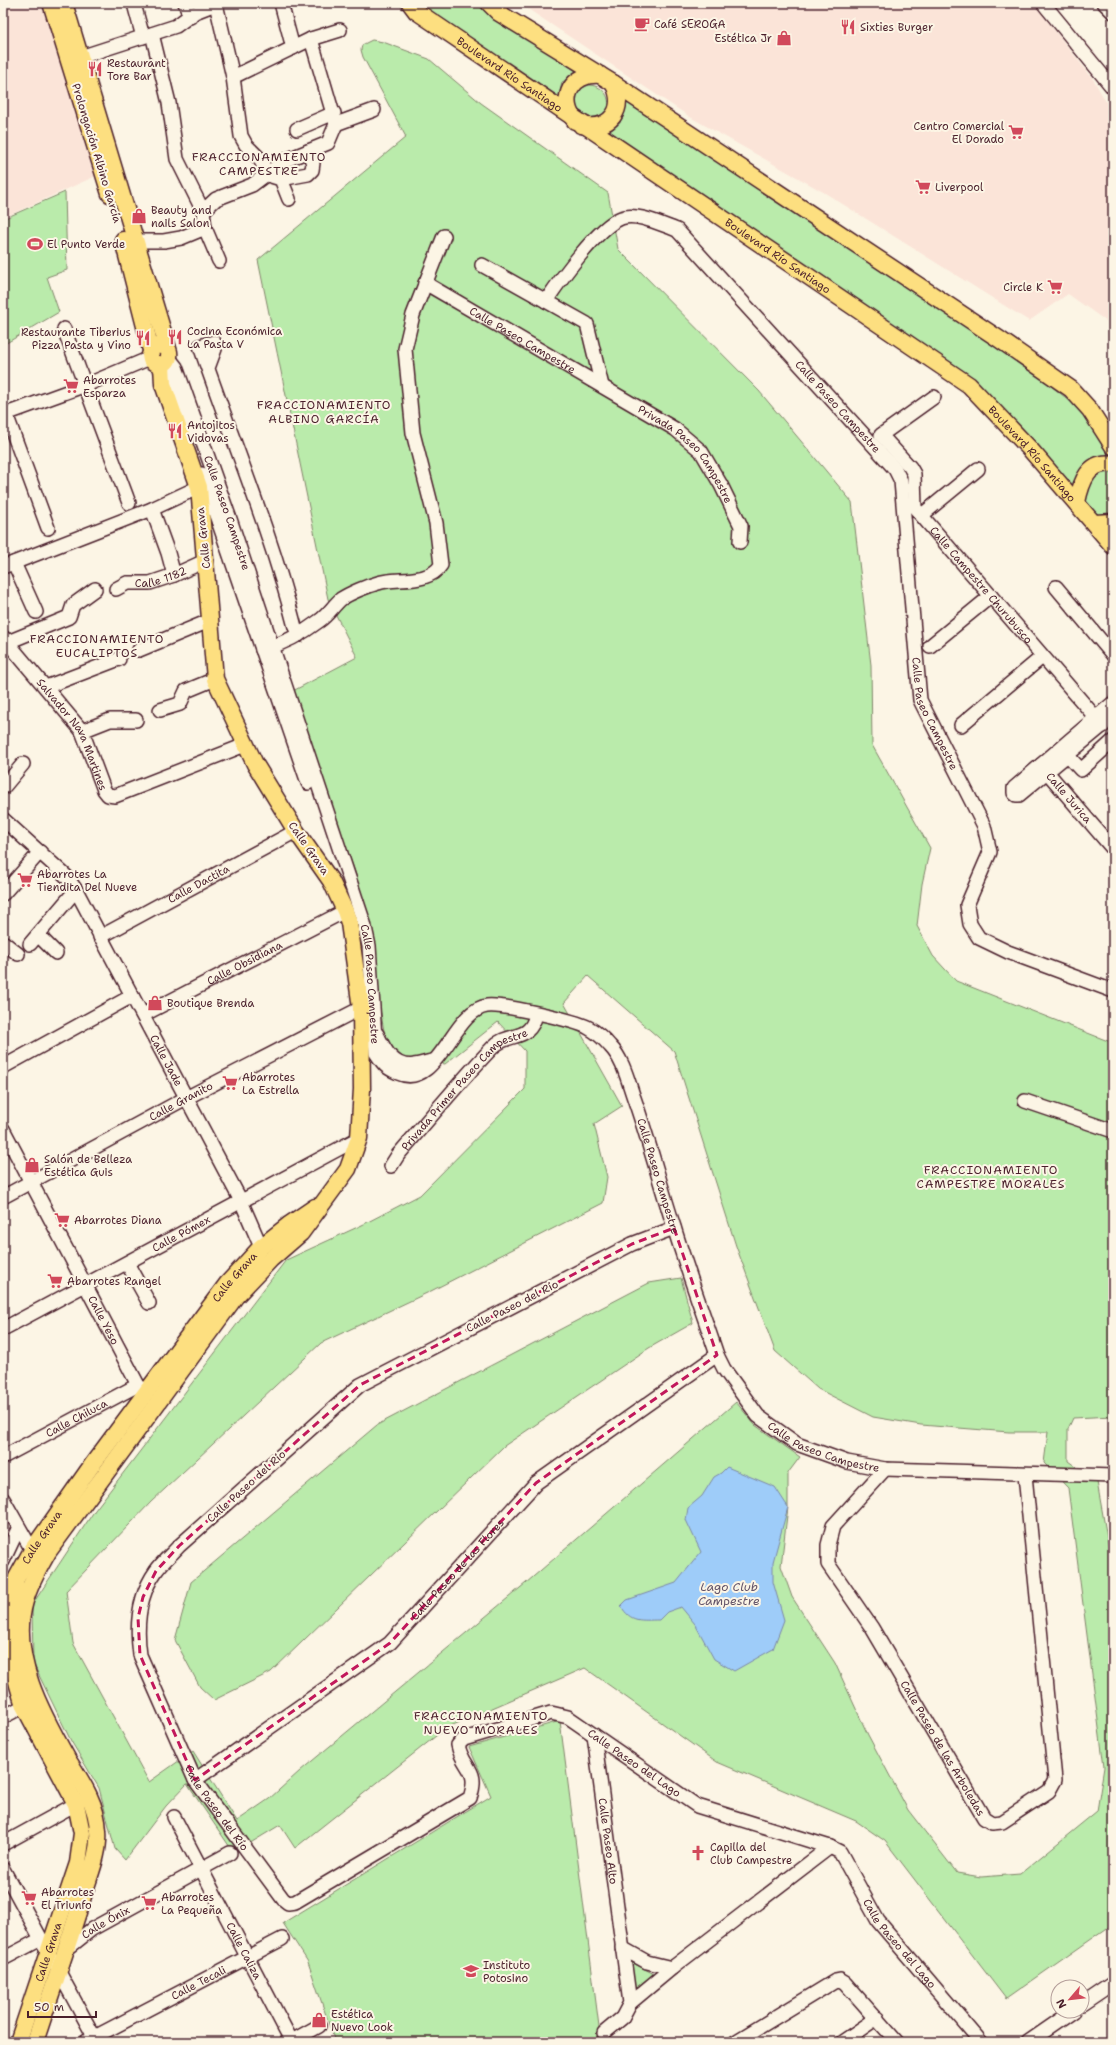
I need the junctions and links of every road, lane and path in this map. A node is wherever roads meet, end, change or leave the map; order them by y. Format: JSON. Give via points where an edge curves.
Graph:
{"nodes":[{"id":1,"x":51,"y":3,"type":"edge"},
{"id":2,"x":64,"y":3,"type":"edge"},
{"id":3,"x":185,"y":3,"type":"edge"},
{"id":4,"x":217,"y":3,"type":"edge"},
{"id":5,"x":281,"y":3,"type":"edge"},
{"id":6,"x":401,"y":3,"type":"edge"},
{"id":7,"x":1042,"y":3,"type":"edge"},
{"id":8,"x":1104,"y":3,"type":"edge"},
{"id":9,"x":134,"y":4,"type":"dead end"},
{"id":10,"x":494,"y":6,"type":"edge"},
{"id":11,"x":413,"y":7,"type":"edge"},
{"id":12,"x":1113,"y":12,"type":"edge"},
{"id":13,"x":190,"y":16,"type":"junction"},
{"id":14,"x":340,"y":30,"type":"dead end"},
{"id":15,"x":148,"y":36,"type":"junction"},
{"id":16,"x":311,"y":39,"type":"junction"},
{"id":17,"x":293,"y":48,"type":"junction"},
{"id":18,"x":74,"y":59,"type":"junction"},
{"id":19,"x":233,"y":76,"type":"junction"},
{"id":20,"x":607,"y":79,"type":"junction"},
{"id":21,"x":1113,"y":88,"type":"edge"},
{"id":22,"x":374,"y":110,"type":"dead end"},
{"id":23,"x":335,"y":119,"type":"junction"},
{"id":24,"x":578,"y":123,"type":"junction"},
{"id":25,"x":297,"y":128,"type":"dead end"},
{"id":26,"x":308,"y":152,"type":"junction"},
{"id":27,"x":268,"y":175,"type":"junction"},
{"id":28,"x":281,"y":179,"type":"junction"},
{"id":29,"x":290,"y":199,"type":"dead end"},
{"id":30,"x":203,"y":211,"type":"junction"},
{"id":31,"x":205,"y":228,"type":"junction"},
{"id":32,"x":444,"y":236,"type":"dead end"},
{"id":33,"x":129,"y":240,"type":"junction"},
{"id":34,"x":219,"y":261,"type":"dead end"},
{"id":35,"x":482,"y":265,"type":"dead end"},
{"id":36,"x":425,"y":283,"type":"junction"},
{"id":37,"x":546,"y":301,"type":"junction"},
{"id":38,"x":64,"y":328,"type":"dead end"},
{"id":39,"x":200,"y":346,"type":"dead end"},
{"id":40,"x":160,"y":358,"type":"junction"},
{"id":41,"x":86,"y":385,"type":"junction"},
{"id":42,"x":602,"y":386,"type":"junction"},
{"id":43,"x":934,"y":397,"type":"dead end"},
{"id":44,"x":4,"y":415,"type":"edge"},
{"id":45,"x":1113,"y":446,"type":"edge"},
{"id":46,"x":1113,"y":464,"type":"edge"},
{"id":47,"x":978,"y":469,"type":"dead end"},
{"id":48,"x":201,"y":486,"type":"junction"},
{"id":49,"x":1076,"y":502,"type":"junction"},
{"id":50,"x":129,"y":503,"type":"dead end"},
{"id":51,"x":152,"y":509,"type":"junction"},
{"id":52,"x":922,"y":515,"type":"junction"},
{"id":53,"x":1113,"y":522,"type":"edge"},
{"id":54,"x":1094,"y":523,"type":"junction"},
{"id":55,"x":48,"y":528,"type":"dead end"},
{"id":56,"x":740,"y":542,"type":"dead end"},
{"id":57,"x":1113,"y":546,"type":"edge"},
{"id":58,"x":205,"y":561,"type":"junction"},
{"id":59,"x":8,"y":565,"type":"edge"},
{"id":60,"x":174,"y":575,"type":"junction"},
{"id":61,"x":1056,"y":587,"type":"dead end"},
{"id":62,"x":95,"y":589,"type":"dead end"},
{"id":63,"x":116,"y":589,"type":"dead end"},
{"id":64,"x":990,"y":596,"type":"junction"},
{"id":65,"x":36,"y":612,"type":"dead end"},
{"id":66,"x":209,"y":621,"type":"junction"},
{"id":67,"x":300,"y":635,"type":"junction"},
{"id":68,"x":5,"y":640,"type":"edge"},
{"id":69,"x":930,"y":646,"type":"dead end"},
{"id":70,"x":267,"y":648,"type":"junction"},
{"id":71,"x":139,"y":650,"type":"dead end"},
{"id":72,"x":1113,"y":655,"type":"edge"},
{"id":73,"x":1042,"y":657,"type":"junction"},
{"id":74,"x":119,"y":659,"type":"dead end"},
{"id":75,"x":215,"y":679,"type":"junction"},
{"id":76,"x":46,"y":687,"type":"junction"},
{"id":77,"x":1113,"y":703,"type":"edge"},
{"id":78,"x":160,"y":710,"type":"dead end"},
{"id":79,"x":1113,"y":717,"type":"edge"},
{"id":80,"x":136,"y":720,"type":"dead end"},
{"id":81,"x":1099,"y":722,"type":"junction"},
{"id":82,"x":961,"y":725,"type":"dead end"},
{"id":83,"x":82,"y":731,"type":"junction"},
{"id":84,"x":1113,"y":741,"type":"edge"},
{"id":85,"x":245,"y":745,"type":"junction"},
{"id":86,"x":1067,"y":755,"type":"junction"},
{"id":87,"x":23,"y":764,"type":"dead end"},
{"id":88,"x":1044,"y":768,"type":"junction"},
{"id":89,"x":3,"y":788,"type":"edge"},
{"id":90,"x":3,"y":819,"type":"edge"},
{"id":91,"x":296,"y":831,"type":"junction"},
{"id":92,"x":1113,"y":848,"type":"edge"},
{"id":93,"x":40,"y":852,"type":"junction"},
{"id":94,"x":76,"y":890,"type":"junction"},
{"id":95,"x":3,"y":894,"type":"edge"},
{"id":96,"x":345,"y":911,"type":"junction"},
{"id":97,"x":100,"y":937,"type":"junction"},
{"id":98,"x":3,"y":942,"type":"edge"},
{"id":99,"x":56,"y":953,"type":"dead end"},
{"id":100,"x":18,"y":954,"type":"dead end"},
{"id":101,"x":1113,"y":991,"type":"edge"},
{"id":102,"x":132,"y":996,"type":"junction"},
{"id":103,"x":361,"y":1008,"type":"junction"},
{"id":104,"x":536,"y":1014,"type":"junction"},
{"id":105,"x":143,"y":1015,"type":"junction"},
{"id":106,"x":3,"y":1067,"type":"edge"},
{"id":107,"x":186,"y":1098,"type":"junction"},
{"id":108,"x":1025,"y":1101,"type":"dead end"},
{"id":109,"x":3,"y":1129,"type":"edge"},
{"id":110,"x":1113,"y":1130,"type":"edge"},
{"id":111,"x":359,"y":1138,"type":"junction"},
{"id":112,"x":391,"y":1166,"type":"dead end"},
{"id":113,"x":31,"y":1182,"type":"junction"},
{"id":114,"x":3,"y":1197,"type":"edge"},
{"id":115,"x":241,"y":1200,"type":"junction"},
{"id":116,"x":325,"y":1201,"type":"junction"},
{"id":117,"x":674,"y":1228,"type":"junction"},
{"id":118,"x":261,"y":1248,"type":"junction"},
{"id":119,"x":127,"y":1263,"type":"junction"},
{"id":120,"x":85,"y":1284,"type":"junction"},
{"id":121,"x":149,"y":1303,"type":"dead end"},
{"id":122,"x":3,"y":1329,"type":"edge"},
{"id":123,"x":717,"y":1356,"type":"junction"},
{"id":124,"x":142,"y":1390,"type":"junction"},
{"id":125,"x":3,"y":1457,"type":"edge"},
{"id":126,"x":885,"y":1469,"type":"junction"},
{"id":127,"x":1025,"y":1475,"type":"junction"},
{"id":128,"x":1113,"y":1476,"type":"edge"},
{"id":129,"x":3,"y":1499,"type":"edge"},
{"id":130,"x":18,"y":1529,"type":"junction"},
{"id":131,"x":32,"y":1550,"type":"junction"},
{"id":132,"x":3,"y":1560,"type":"edge"},
{"id":133,"x":5,"y":1642,"type":"edge"},
{"id":134,"x":24,"y":1706,"type":"junction"},
{"id":135,"x":3,"y":1717,"type":"edge"},
{"id":136,"x":594,"y":1735,"type":"junction"},
{"id":137,"x":195,"y":1780,"type":"junction"},
{"id":138,"x":76,"y":1804,"type":"junction"},
{"id":139,"x":174,"y":1817,"type":"dead end"},
{"id":140,"x":3,"y":1844,"type":"edge"},
{"id":141,"x":830,"y":1847,"type":"junction"},
{"id":142,"x":230,"y":1853,"type":"dead end"},
{"id":143,"x":3,"y":1869,"type":"edge"},
{"id":144,"x":201,"y":1869,"type":"junction"},
{"id":145,"x":288,"y":1903,"type":"joint"},
{"id":146,"x":282,"y":1939,"type":"dead end"},
{"id":147,"x":44,"y":1946,"type":"junction"},
{"id":148,"x":622,"y":1948,"type":"junction"},
{"id":149,"x":67,"y":1949,"type":"junction"},
{"id":150,"x":248,"y":1956,"type":"junction"},
{"id":151,"x":3,"y":1959,"type":"edge"},
{"id":152,"x":672,"y":1968,"type":"junction"},
{"id":153,"x":58,"y":1972,"type":"junction"},
{"id":154,"x":1113,"y":1983,"type":"edge"},
{"id":155,"x":1090,"y":1999,"type":"edge"},
{"id":156,"x":630,"y":2003,"type":"junction"},
{"id":157,"x":877,"y":2018,"type":"junction"},
{"id":158,"x":1061,"y":2019,"type":"edge"},
{"id":159,"x":319,"y":2026,"type":"dead end"},
{"id":160,"x":604,"y":2033,"type":"dead end"},
{"id":161,"x":755,"y":2036,"type":"edge"},
{"id":162,"x":92,"y":2040,"type":"edge"},
{"id":163,"x":18,"y":2042,"type":"edge"},
{"id":164,"x":35,"y":2042,"type":"edge"},
{"id":165,"x":291,"y":2042,"type":"edge"},
{"id":166,"x":735,"y":2042,"type":"edge"},
{"id":167,"x":842,"y":2042,"type":"edge"},
{"id":168,"x":897,"y":2042,"type":"edge"},
{"id":169,"x":981,"y":2042,"type":"edge"},
{"id":170,"x":1028,"y":2042,"type":"edge"}],
"edges":[{"from":1,"to":18,"type":"main road","name":"Prolongación Albino García"},
{"from":2,"to":18,"type":"main road","name":"Prolongación Albino García"},
{"from":3,"to":13,"type":"street"},
{"from":4,"to":13,"type":"street"},
{"from":4,"to":19,"type":"street"},
{"from":5,"to":17,"type":"street"},
{"from":6,"to":11,"type":"main road","name":"Boulevard Río Santiago"},
{"from":7,"to":21,"type":"street"},
{"from":8,"to":12,"type":"street"},
{"from":9,"to":15,"type":"street"},
{"from":10,"to":20,"type":"main road"},
{"from":11,"to":24,"type":"main road","name":"Boulevard Río Santiago"},
{"from":13,"to":15,"type":"street","via":[[176,26]]},
{"from":14,"to":16,"type":"street"},
{"from":15,"to":18,"type":"street"},
{"from":15,"to":30,"type":"street","via":[[169,103],[177,159]]},
{"from":16,"to":17,"type":"street"},
{"from":16,"to":23,"type":"street"},
{"from":17,"to":19,"type":"street"},
{"from":18,"to":33,"type":"main road","name":"Prolongación Albino García"},
{"from":19,"to":27,"type":"street","via":[[241,136],[260,159]]},
{"from":20,"to":24,"type":"main road","via":[[585,76],[573,85],[568,99],[570,114]]},
{"from":20,"to":24,"type":"main road","via":[[619,97],[615,113],[604,124],[589,127]]},
{"from":20,"to":45,"type":"main road","via":[[1071,389],[1090,410]]},
{"from":22,"to":23,"type":"street"},
{"from":23,"to":25,"type":"street"},
{"from":23,"to":26,"type":"street","via":[[328,143]]},
{"from":24,"to":49,"type":"main road","name":"Boulevard Río Santiago","via":[[969,385]]},
{"from":26,"to":27,"type":"street","via":[[284,161]]},
{"from":26,"to":28,"type":"street","via":[[313,163],[308,174]]},
{"from":27,"to":28,"type":"street"},
{"from":27,"to":30,"type":"street","via":[[252,185],[216,199]]},
{"from":28,"to":29,"type":"street"},
{"from":30,"to":31,"type":"street"},
{"from":31,"to":33,"type":"street","via":[[181,238],[164,241]]},
{"from":31,"to":34,"type":"street"},
{"from":32,"to":36,"type":"street"},
{"from":33,"to":40,"type":"main road","name":"Prolongación Albino García"},
{"from":35,"to":37,"type":"street"},
{"from":36,"to":42,"type":"street","name":"Calle Paseo Campestre"},
{"from":36,"to":67,"type":"street","via":[[413,315],[405,349],[413,434],[436,523],[441,565],[430,575],[379,583],[342,599],[321,620]]},
{"from":37,"to":42,"type":"street","via":[[587,324]]},
{"from":37,"to":101,"type":"street","name":"Calle Paseo Campestre","via":[[564,274],[607,227],[622,217],[644,218],[677,230],[895,469],[901,481],[920,700],[984,826],[990,852],[967,905],[970,924],[979,938],[1008,952]]},
{"from":38,"to":41,"type":"street"},
{"from":39,"to":67,"type":"street","via":[[264,527],[295,627]]},
{"from":40,"to":41,"type":"street"},
{"from":40,"to":48,"type":"main road","name":"Calle Grava","via":[[161,400]]},
{"from":40,"to":48,"type":"street","name":"Calle Paseo Campestre","via":[[176,367]]},
{"from":41,"to":44,"type":"street"},
{"from":41,"to":50,"type":"street"},
{"from":42,"to":56,"type":"street","name":"Privada Paseo Campestre","via":[[675,429],[701,451],[741,526]]},
{"from":43,"to":52,"type":"street","name":"Calle Campestre Churubusco","via":[[881,435],[914,474],[916,508]]},
{"from":44,"to":55,"type":"street"},
{"from":46,"to":49,"type":"main road","via":[[1100,465],[1085,476]]},
{"from":47,"to":52,"type":"street"},
{"from":48,"to":51,"type":"street"},
{"from":48,"to":58,"type":"main road","name":"Calle Grava"},
{"from":48,"to":70,"type":"street","name":"Calle Paseo Campestre","via":[[221,510]]},
{"from":49,"to":54,"type":"main road","name":"Boulevard Río Santiago"},
{"from":51,"to":59,"type":"street"},
{"from":51,"to":60,"type":"street"},
{"from":52,"to":64,"type":"street","name":"Calle Campestre Churubusco"},
{"from":53,"to":54,"type":"main road"},
{"from":54,"to":57,"type":"main road","name":"Boulevard Río Santiago"},
{"from":58,"to":60,"type":"street","name":"Calle 1182"},
{"from":58,"to":66,"type":"main road","name":"Calle Grava"},
{"from":59,"to":65,"type":"street"},
{"from":60,"to":63,"type":"street","name":"Calle 1182","via":[[150,583],[127,584]]},
{"from":61,"to":72,"type":"street"},
{"from":62,"to":68,"type":"street","via":[[73,605],[70,617]]},
{"from":64,"to":69,"type":"street"},
{"from":64,"to":73,"type":"street","name":"Calle Campestre Churubusco"},
{"from":66,"to":71,"type":"street"},
{"from":66,"to":75,"type":"main road","name":"Calle Grava"},
{"from":67,"to":70,"type":"street"},
{"from":68,"to":76,"type":"street","name":"Salvador Nava Martines"},
{"from":70,"to":104,"type":"street","name":"Calle Paseo Campestre","via":[[327,836],[340,850],[364,923],[369,946],[376,1053],[385,1067],[404,1075],[417,1074],[435,1061],[474,1012],[486,1006],[502,1006]]},
{"from":73,"to":81,"type":"street","name":"Calle Campestre Churubusco"},
{"from":73,"to":82,"type":"street"},
{"from":74,"to":76,"type":"street"},
{"from":75,"to":78,"type":"street","via":[[186,691],[180,704]]},
{"from":75,"to":85,"type":"main road","name":"Calle Grava"},
{"from":76,"to":83,"type":"street","name":"Salvador Nava Martines"},
{"from":77,"to":81,"type":"street"},
{"from":79,"to":81,"type":"street"},
{"from":80,"to":83,"type":"street","via":[[110,720]]},
{"from":81,"to":86,"type":"street"},
{"from":81,"to":88,"type":"street"},
{"from":83,"to":85,"type":"street","name":"Salvador Nava Martines","via":[[104,790],[108,795],[115,796]]},
{"from":84,"to":86,"type":"street","via":[[1081,770]]},
{"from":85,"to":91,"type":"main road","name":"Calle Grava"},
{"from":86,"to":88,"type":"street"},
{"from":87,"to":89,"type":"street"},
{"from":88,"to":92,"type":"street","name":"Calle Jurica"},
{"from":90,"to":93,"type":"street","name":"Calle Jade"},
{"from":91,"to":96,"type":"main road","name":"Calle Grava","via":[[332,881]]},
{"from":91,"to":97,"type":"street","name":"Calle Dactita"},
{"from":93,"to":94,"type":"street","name":"Calle Jade","via":[[66,876]]},
{"from":93,"to":95,"type":"street"},
{"from":94,"to":97,"type":"street","name":"Calle Jade"},
{"from":94,"to":99,"type":"street","via":[[34,939]]},
{"from":96,"to":103,"type":"main road","name":"Calle Grava"},
{"from":96,"to":105,"type":"street","name":"Calle Obsidiana"},
{"from":97,"to":102,"type":"street","name":"Calle Jade"},
{"from":98,"to":100,"type":"street"},
{"from":102,"to":105,"type":"street","name":"Calle Jade"},
{"from":102,"to":106,"type":"street"},
{"from":103,"to":107,"type":"street","name":"Calle Granito"},
{"from":103,"to":111,"type":"main road","name":"Calle Grava","via":[[362,1089]]},
{"from":104,"to":112,"type":"street","name":"Privada Primer Paseo Campestre","via":[[534,1024],[528,1031],[494,1046]]},
{"from":104,"to":117,"type":"street","name":"Calle Paseo Campestre","via":[[563,1019],[589,1028],[611,1046],[624,1068]]},
{"from":105,"to":107,"type":"street","name":"Calle Jade"},
{"from":107,"to":113,"type":"street","name":"Calle Granito"},
{"from":107,"to":115,"type":"street","name":"Calle Jade"},
{"from":108,"to":110,"type":"street"},
{"from":109,"to":113,"type":"street","name":"Calle Yeso"},
{"from":111,"to":115,"type":"street","name":"Calle Pómex"},
{"from":111,"to":116,"type":"main road","name":"Calle Grava","via":[[348,1169]]},
{"from":113,"to":114,"type":"street","name":"Calle Granito"},
{"from":113,"to":120,"type":"street","name":"Calle Yeso"},
{"from":115,"to":118,"type":"street","name":"Calle Jade"},
{"from":115,"to":119,"type":"street","name":"Calle Pómex"},
{"from":116,"to":118,"type":"main road","name":"Calle Grava","via":[[290,1224]]},
{"from":116,"to":149,"type":"main road","name":"Calle Grava","via":[[301,1233],[236,1296],[48,1552],[32,1580],[24,1601],[21,1622],[24,1660],[34,1692],[57,1740],[92,1800],[98,1832],[90,1874]]},
{"from":117,"to":123,"type":"street","name":"Calle Paseo Campestre"},
{"from":117,"to":137,"type":"street","name":"Calle Paseo del Río","via":[[632,1244],[360,1385],[179,1546],[156,1571],[143,1597],[138,1618],[140,1655]]},
{"from":118,"to":124,"type":"main road","name":"Calle Grava","via":[[227,1284]]},
{"from":119,"to":120,"type":"street","name":"Calle Pómex"},
{"from":119,"to":121,"type":"street"},
{"from":120,"to":122,"type":"street","name":"Calle Pómex"},
{"from":120,"to":124,"type":"street","name":"Calle Yeso"},
{"from":123,"to":126,"type":"street","name":"Calle Paseo Campestre","via":[[758,1416],[797,1444],[847,1462]]},
{"from":123,"to":137,"type":"street","name":"Calle Paseo de las Flores","via":[[536,1483],[390,1643]]},
{"from":124,"to":125,"type":"street","name":"Calle Chiluca"},
{"from":124,"to":131,"type":"main road","name":"Calle Grava"},
{"from":126,"to":127,"type":"street","name":"Calle Paseo Campestre"},
{"from":126,"to":127,"type":"street","name":"Calle Paseo de las Arboledas","via":[[833,1526],[828,1545],[828,1564],[872,1628],[984,1818],[992,1823],[1002,1822],[1048,1791],[1055,1780]]},
{"from":127,"to":128,"type":"street","name":"Calle Paseo Campestre"},
{"from":129,"to":130,"type":"street"},
{"from":130,"to":131,"type":"street"},
{"from":130,"to":132,"type":"street"},
{"from":131,"to":133,"type":"main road","name":"Calle Grava","via":[[16,1579]]},
{"from":133,"to":134,"type":"main road","name":"Calle Grava"},
{"from":134,"to":135,"type":"street"},
{"from":134,"to":138,"type":"main road","name":"Calle Grava"},
{"from":136,"to":141,"type":"street","name":"Calle Paseo del Lago","via":[[698,1806]]},
{"from":136,"to":145,"type":"street","name":"Calle Paseo del Lago","via":[[568,1717],[551,1713],[464,1739],[458,1745],[460,1756],[473,1775],[470,1798],[295,1902]]},
{"from":136,"to":148,"type":"street","name":"Calle Paseo Alto"},
{"from":137,"to":145,"type":"street","name":"Calle Paseo del Río","via":[[283,1900]]},
{"from":138,"to":140,"type":"street"},
{"from":138,"to":147,"type":"main road","name":"Calle Grava","via":[[82,1833],[78,1863]]},
{"from":139,"to":144,"type":"street","name":"Calle Caliza"},
{"from":141,"to":152,"type":"street"},
{"from":141,"to":169,"type":"street","name":"Calle Paseo del Lago","via":[[840,1852],[878,1921]]},
{"from":142,"to":144,"type":"street","name":"Calle Ónix"},
{"from":143,"to":147,"type":"street"},
{"from":144,"to":149,"type":"street","name":"Calle Ónix","via":[[92,1929]]},
{"from":144,"to":150,"type":"street","name":"Calle Caliza"},
{"from":146,"to":150,"type":"street","name":"Calle Tecali"},
{"from":147,"to":151,"type":"street"},
{"from":147,"to":153,"type":"street"},
{"from":147,"to":163,"type":"main road","name":"Calle Grava"},
{"from":148,"to":152,"type":"street","via":[[647,1962]]},
{"from":148,"to":156,"type":"street","name":"Calle Paseo Alto"},
{"from":149,"to":153,"type":"main road","name":"Calle Grava"},
{"from":150,"to":162,"type":"street","name":"Calle Tecali"},
{"from":150,"to":165,"type":"street","name":"Calle Caliza"},
{"from":152,"to":156,"type":"street"},
{"from":153,"to":162,"type":"street"},
{"from":153,"to":164,"type":"main road","name":"Calle Grava"},
{"from":154,"to":155,"type":"street"},
{"from":156,"to":160,"type":"street","via":[[622,2018]]},
{"from":157,"to":161,"type":"street","via":[[840,1980]]},
{"from":157,"to":167,"type":"street"},
{"from":157,"to":168,"type":"street"},
{"from":158,"to":170,"type":"street"},
{"from":159,"to":165,"type":"street"},
{"from":161,"to":166,"type":"street"}]}
